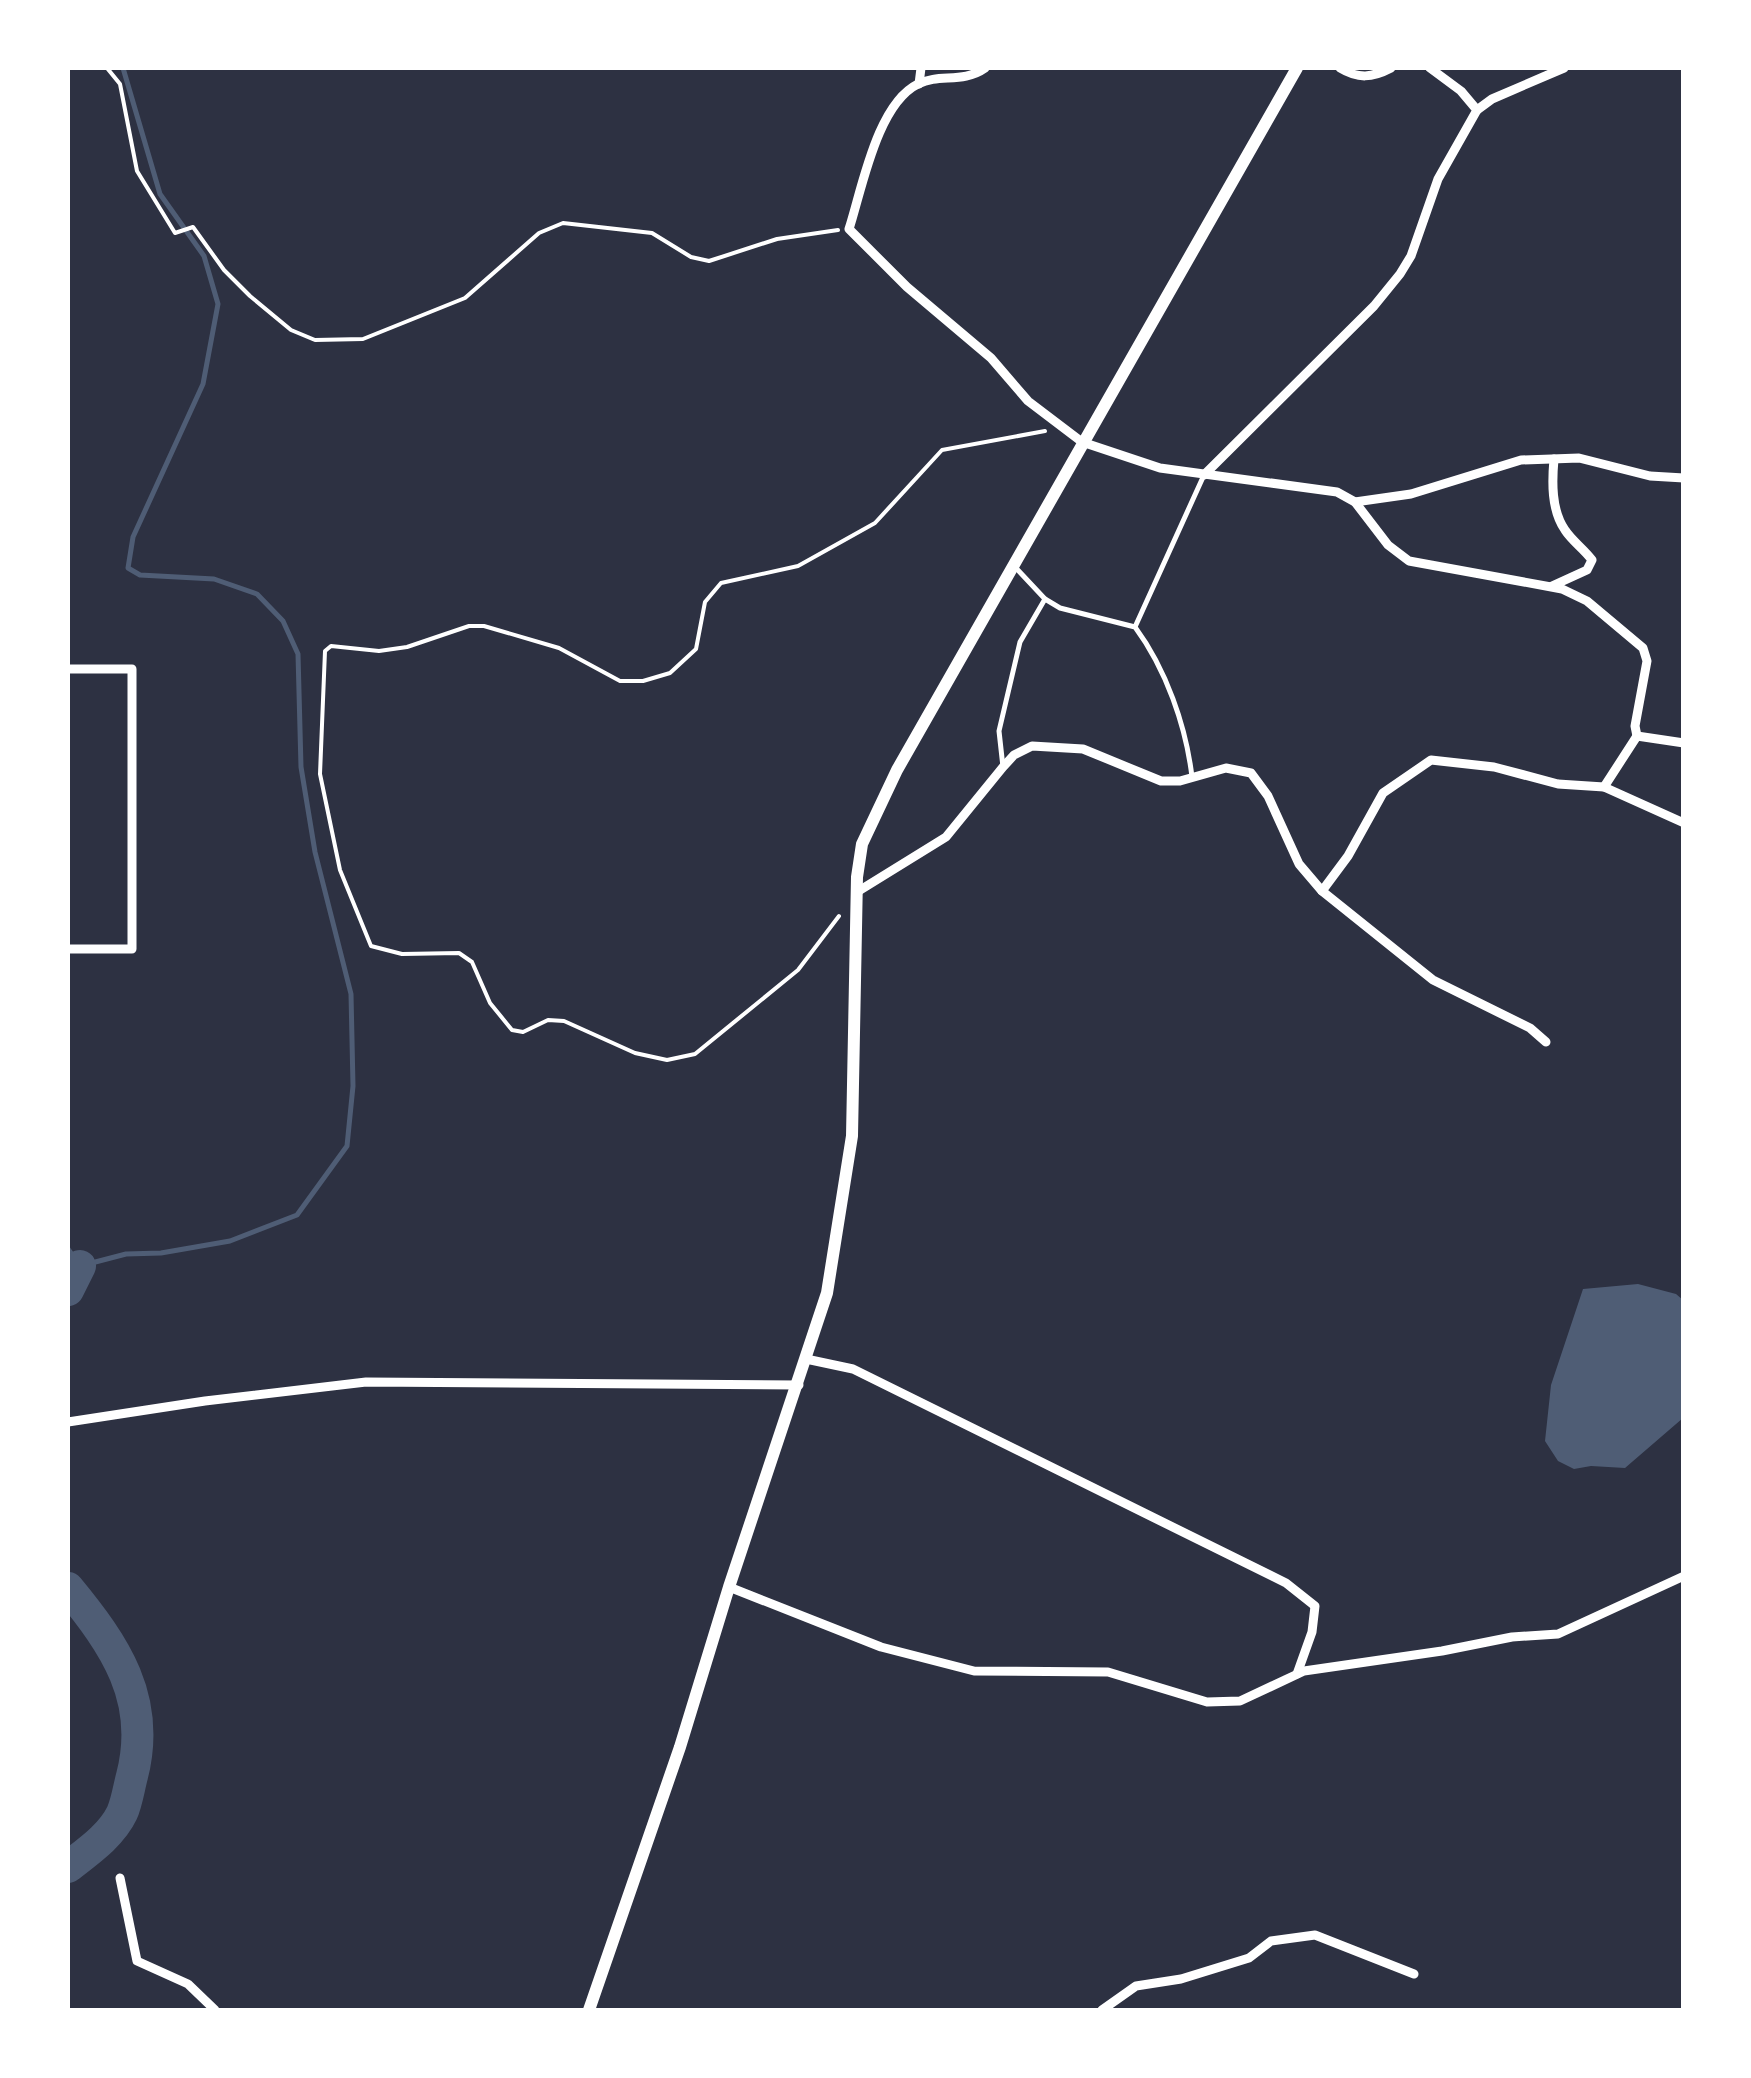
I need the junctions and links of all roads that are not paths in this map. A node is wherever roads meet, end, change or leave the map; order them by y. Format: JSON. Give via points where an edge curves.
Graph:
{"nodes":[{"id":1,"x":921,"y":68,"type":"edge"},
{"id":2,"x":985,"y":68,"type":"edge"},
{"id":3,"x":1297,"y":68,"type":"edge"},
{"id":4,"x":1340,"y":68,"type":"edge"},
{"id":5,"x":1391,"y":68,"type":"edge"},
{"id":6,"x":1430,"y":68,"type":"edge"},
{"id":7,"x":1564,"y":68,"type":"edge"},
{"id":8,"x":918,"y":84,"type":"junction"},
{"id":9,"x":1477,"y":110,"type":"junction"},
{"id":10,"x":1082,"y":442,"type":"junction"},
{"id":11,"x":1554,"y":458,"type":"junction"},
{"id":12,"x":1204,"y":475,"type":"junction"},
{"id":13,"x":1684,"y":478,"type":"edge"},
{"id":14,"x":1355,"y":502,"type":"junction"},
{"id":15,"x":1013,"y":564,"type":"junction"},
{"id":16,"x":1549,"y":586,"type":"junction"},
{"id":17,"x":1045,"y":599,"type":"junction"},
{"id":18,"x":1136,"y":627,"type":"junction"},
{"id":19,"x":68,"y":669,"type":"edge"},
{"id":20,"x":1637,"y":736,"type":"junction"},
{"id":21,"x":1684,"y":744,"type":"edge"},
{"id":22,"x":1003,"y":767,"type":"junction"},
{"id":23,"x":1192,"y":777,"type":"junction"},
{"id":24,"x":1604,"y":787,"type":"junction"},
{"id":25,"x":1684,"y":824,"type":"edge"},
{"id":26,"x":1322,"y":891,"type":"junction"},
{"id":27,"x":857,"y":892,"type":"junction"},
{"id":28,"x":68,"y":949,"type":"edge"},
{"id":29,"x":1546,"y":1042,"type":"dead end"},
{"id":30,"x":806,"y":1359,"type":"junction"},
{"id":31,"x":798,"y":1384,"type":"junction"},
{"id":32,"x":68,"y":1422,"type":"edge"},
{"id":33,"x":1684,"y":1576,"type":"edge"},
{"id":34,"x":729,"y":1586,"type":"junction"},
{"id":35,"x":1296,"y":1674,"type":"junction"},
{"id":36,"x":120,"y":1878,"type":"dead end"},
{"id":37,"x":1414,"y":1974,"type":"dead end"},
{"id":38,"x":215,"y":2010,"type":"edge"},
{"id":39,"x":589,"y":2010,"type":"edge"},
{"id":40,"x":1102,"y":2010,"type":"edge"}],
"edges":[{"from":1,"to":8,"type":"street"},
{"from":2,"to":8,"type":"street","via":[[972,77]]},
{"from":3,"to":10,"type":"main road"},
{"from":4,"to":5,"type":"street","via":[[1366,77]]},
{"from":6,"to":9,"type":"street"},
{"from":7,"to":9,"type":"street"},
{"from":8,"to":10,"type":"street","via":[[892,108],[879,135],[849,229],[992,358],[1028,401]]},
{"from":9,"to":12,"type":"street","via":[[1432,191],[1400,274]]},
{"from":10,"to":12,"type":"street"},
{"from":10,"to":15,"type":"main road"},
{"from":11,"to":13,"type":"street"},
{"from":11,"to":14,"type":"street","via":[[1521,460],[1412,494]]},
{"from":11,"to":16,"type":"street","via":[[1558,517],[1592,560],[1587,570]]},
{"from":12,"to":14,"type":"street","via":[[1337,492]]},
{"from":12,"to":18,"type":"lane"},
{"from":14,"to":16,"type":"street","via":[[1388,546],[1410,561]]},
{"from":15,"to":17,"type":"lane"},
{"from":15,"to":27,"type":"main road","via":[[897,770],[862,844]]},
{"from":16,"to":20,"type":"street","via":[[1587,601],[1643,648]]},
{"from":17,"to":18,"type":"lane"},
{"from":17,"to":22,"type":"lane","via":[[1020,642],[999,731]]},
{"from":18,"to":23,"type":"lane","via":[[1151,648],[1188,743]]},
{"from":19,"to":28,"type":"street","via":[[132,670],[132,949]]},
{"from":20,"to":21,"type":"street"},
{"from":20,"to":24,"type":"street"},
{"from":22,"to":23,"type":"street","via":[[1032,746],[1083,750],[1161,781]]},
{"from":22,"to":27,"type":"street","via":[[946,838]]},
{"from":23,"to":26,"type":"street","via":[[1226,768],[1251,773],[1299,864]]},
{"from":24,"to":25,"type":"street"},
{"from":24,"to":26,"type":"street","via":[[1431,760],[1376,802]]},
{"from":26,"to":29,"type":"street","via":[[1433,980]]},
{"from":27,"to":30,"type":"main road","via":[[852,1136],[826,1293]]},
{"from":30,"to":31,"type":"main road"},
{"from":30,"to":35,"type":"street","via":[[853,1369],[1286,1582],[1315,1606]]},
{"from":31,"to":32,"type":"street","via":[[366,1382]]},
{"from":31,"to":34,"type":"main road"},
{"from":33,"to":35,"type":"street","via":[[1558,1634]]},
{"from":34,"to":35,"type":"street","via":[[881,1647],[974,1671],[1108,1672],[1207,1702],[1240,1701]]},
{"from":34,"to":39,"type":"main road"},
{"from":36,"to":38,"type":"street","via":[[137,1961],[188,1984]]},
{"from":37,"to":40,"type":"street","via":[[1315,1934],[1271,1941],[1249,1958],[1181,1979],[1136,1986]]}]}
